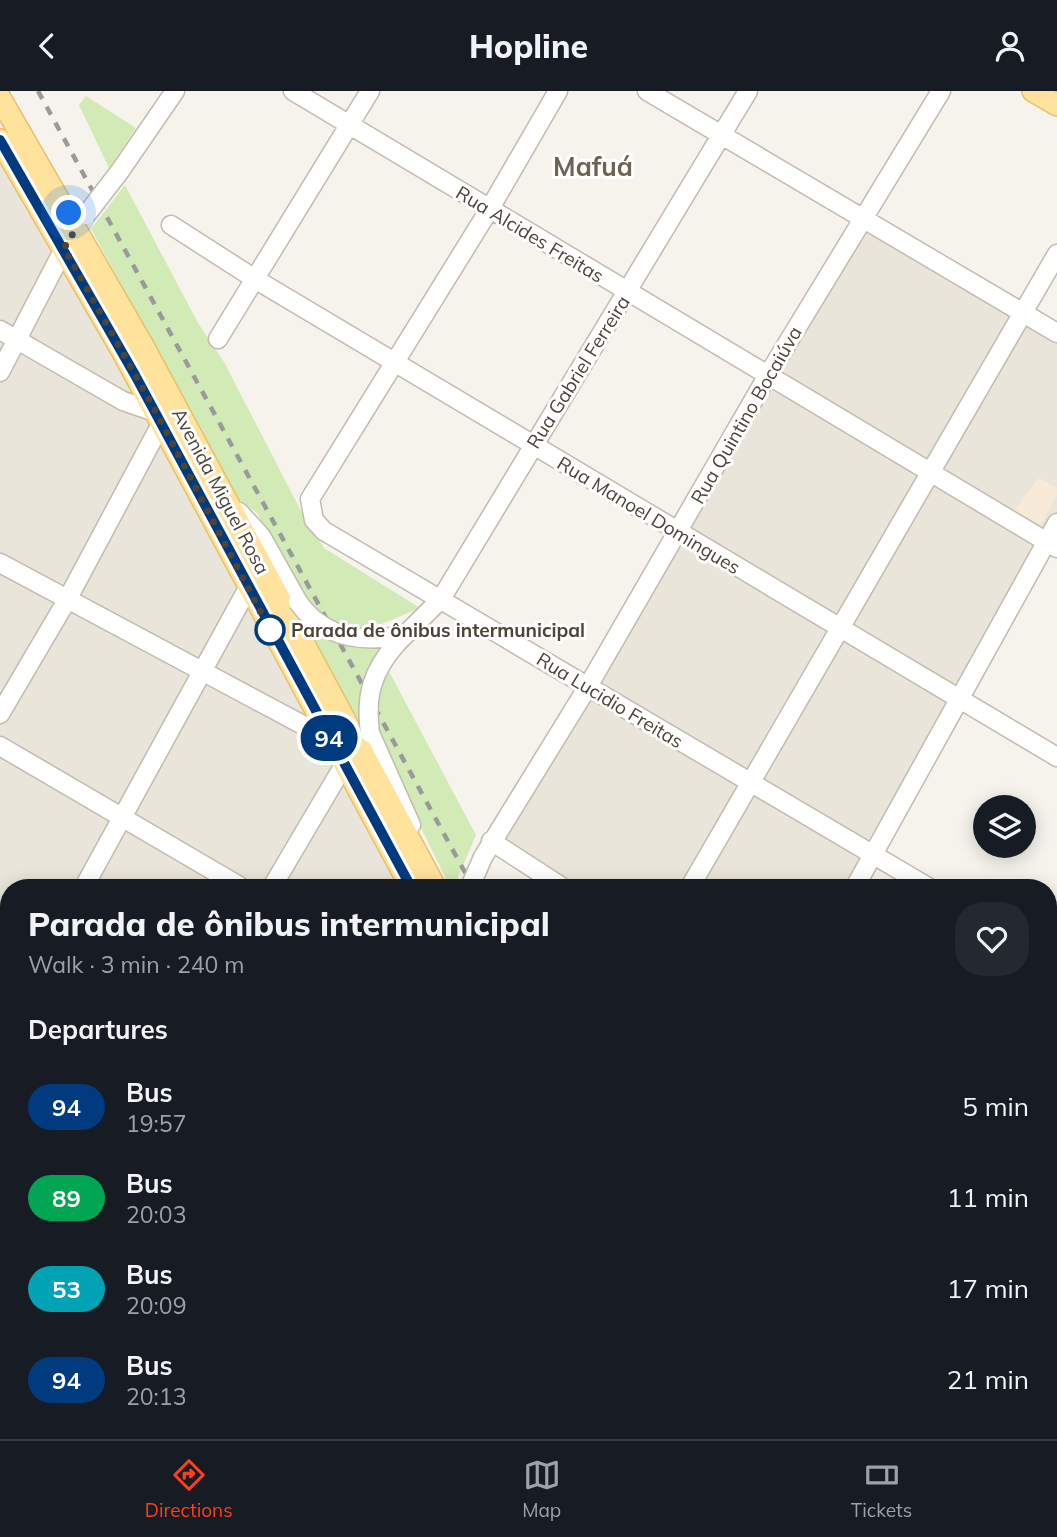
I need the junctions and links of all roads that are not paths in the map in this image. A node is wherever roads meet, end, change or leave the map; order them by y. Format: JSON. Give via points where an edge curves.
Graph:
{"nodes":[{"id":1,"x":175,"y":91,"type":"edge"},
{"id":2,"x":293,"y":91,"type":"edge"},
{"id":3,"x":370,"y":91,"type":"edge"},
{"id":4,"x":558,"y":91,"type":"edge"},
{"id":5,"x":647,"y":91,"type":"edge"},
{"id":6,"x":748,"y":91,"type":"edge"},
{"id":7,"x":941,"y":91,"type":"edge"},
{"id":8,"x":1033,"y":91,"type":"edge"},
{"id":9,"x":0,"y":98,"type":"edge"},
{"id":10,"x":1057,"y":105,"type":"edge"},
{"id":11,"x":350,"y":125,"type":"junction"},
{"id":12,"x":721,"y":135,"type":"junction"},
{"id":13,"x":0,"y":140,"type":"edge"},
{"id":14,"x":489,"y":210,"type":"junction"},
{"id":15,"x":862,"y":220,"type":"junction"},
{"id":16,"x":81,"y":221,"type":"junction"},
{"id":17,"x":171,"y":225,"type":"dead end"},
{"id":18,"x":64,"y":248,"type":"junction"},
{"id":19,"x":1057,"y":254,"type":"edge"},
{"id":20,"x":255,"y":279,"type":"junction"},
{"id":21,"x":629,"y":292,"type":"junction"},
{"id":22,"x":1023,"y":313,"type":"junction"},
{"id":23,"x":0,"y":330,"type":"edge"},
{"id":24,"x":1057,"y":333,"type":"edge"},
{"id":25,"x":218,"y":339,"type":"dead end"},
{"id":26,"x":17,"y":340,"type":"junction"},
{"id":27,"x":134,"y":351,"type":"junction"},
{"id":28,"x":396,"y":362,"type":"junction"},
{"id":29,"x":0,"y":372,"type":"edge"},
{"id":30,"x":768,"y":375,"type":"junction"},
{"id":31,"x":158,"y":418,"type":"junction"},
{"id":32,"x":532,"y":444,"type":"junction"},
{"id":33,"x":930,"y":472,"type":"junction"},
{"id":34,"x":225,"y":497,"type":"junction"},
{"id":35,"x":1057,"y":523,"type":"edge"},
{"id":36,"x":677,"y":533,"type":"junction"},
{"id":37,"x":1052,"y":545,"type":"edge"},
{"id":38,"x":0,"y":563,"type":"edge"},
{"id":39,"x":248,"y":588,"type":"junction"},
{"id":40,"x":441,"y":599,"type":"junction"},
{"id":41,"x":67,"y":600,"type":"junction"},
{"id":42,"x":841,"y":631,"type":"junction"},
{"id":43,"x":399,"y":638,"type":"junction"},
{"id":44,"x":204,"y":672,"type":"junction"},
{"id":45,"x":587,"y":688,"type":"junction"},
{"id":46,"x":959,"y":698,"type":"junction"},
{"id":47,"x":0,"y":714,"type":"edge"},
{"id":48,"x":329,"y":739,"type":"junction"},
{"id":49,"x":0,"y":746,"type":"edge"},
{"id":50,"x":1057,"y":757,"type":"edge"},
{"id":51,"x":344,"y":765,"type":"junction"},
{"id":52,"x":752,"y":784,"type":"junction"},
{"id":53,"x":121,"y":818,"type":"junction"},
{"id":54,"x":487,"y":849,"type":"junction"},
{"id":55,"x":874,"y":855,"type":"junction"},
{"id":56,"x":421,"y":862,"type":"junction"},
{"id":57,"x":88,"y":879,"type":"edge"},
{"id":58,"x":227,"y":879,"type":"edge"},
{"id":59,"x":277,"y":879,"type":"edge"},
{"id":60,"x":407,"y":879,"type":"edge"},
{"id":61,"x":431,"y":879,"type":"edge"},
{"id":62,"x":474,"y":879,"type":"edge"},
{"id":63,"x":546,"y":879,"type":"edge"},
{"id":64,"x":695,"y":879,"type":"edge"},
{"id":65,"x":860,"y":879,"type":"edge"},
{"id":66,"x":914,"y":879,"type":"edge"}],
"edges":[{"from":1,"to":16,"type":"street","bridge":true},
{"from":2,"to":11,"type":"street","name":"Rua Alcides Freitas"},
{"from":3,"to":11,"type":"street"},
{"from":4,"to":14,"type":"street"},
{"from":5,"to":12,"type":"street"},
{"from":6,"to":12,"type":"street","name":"Rua Gabriel Ferreira"},
{"from":7,"to":15,"type":"street","name":"Rua Quintino Bocaiúva"},
{"from":8,"to":10,"type":"main road"},
{"from":9,"to":16,"type":"main road","name":"Avenida Miguel Rosa"},
{"from":11,"to":14,"type":"street","name":"Rua Alcides Freitas"},
{"from":11,"to":20,"type":"street"},
{"from":12,"to":15,"type":"street"},
{"from":12,"to":21,"type":"street","name":"Rua Gabriel Ferreira"},
{"from":13,"to":18,"type":"main road","name":"Avenida Miguel Rosa"},
{"from":14,"to":21,"type":"street","name":"Rua Alcides Freitas"},
{"from":14,"to":28,"type":"street"},
{"from":15,"to":22,"type":"street"},
{"from":15,"to":30,"type":"street","name":"Rua Quintino Bocaiúva"},
{"from":16,"to":18,"type":"street"},
{"from":16,"to":27,"type":"main road","name":"Avenida Miguel Rosa"},
{"from":17,"to":20,"type":"street","name":"Rua Manoel Domingues"},
{"from":18,"to":26,"type":"street"},
{"from":18,"to":27,"type":"main road","name":"Avenida Miguel Rosa"},
{"from":19,"to":22,"type":"street"},
{"from":20,"to":25,"type":"street"},
{"from":20,"to":28,"type":"street","name":"Rua Manoel Domingues"},
{"from":21,"to":30,"type":"street","name":"Rua Alcides Freitas"},
{"from":21,"to":32,"type":"street","name":"Rua Gabriel Ferreira"},
{"from":22,"to":24,"type":"street"},
{"from":22,"to":33,"type":"street"},
{"from":23,"to":26,"type":"street"},
{"from":26,"to":29,"type":"street"},
{"from":26,"to":31,"type":"street"},
{"from":27,"to":31,"type":"main road","name":"Avenida Miguel Rosa"},
{"from":27,"to":34,"type":"main road","name":"Avenida Miguel Rosa"},
{"from":28,"to":32,"type":"street","name":"Rua Manoel Domingues"},
{"from":28,"to":40,"type":"street","name":"Rua Lucidio Freitas","via":[[310,499],[314,520],[324,531]]},
{"from":30,"to":33,"type":"street","name":"Rua Alcides Freitas"},
{"from":30,"to":36,"type":"street","name":"Rua Quintino Bocaiúva"},
{"from":31,"to":39,"type":"main road","name":"Avenida Miguel Rosa"},
{"from":31,"to":41,"type":"street"},
{"from":32,"to":36,"type":"street","name":"Rua Manoel Domingues"},
{"from":32,"to":40,"type":"street","name":"Rua Gabriel Ferreira"},
{"from":33,"to":37,"type":"street","name":"Rua Alcides Freitas"},
{"from":33,"to":42,"type":"street"},
{"from":34,"to":43,"type":"street","bridge":true,"via":[[261,536],[312,618],[344,637]]},
{"from":34,"to":56,"type":"main road","name":"Avenida Miguel Rosa"},
{"from":35,"to":37,"type":"street"},
{"from":36,"to":42,"type":"street","name":"Rua Manoel Domingues"},
{"from":36,"to":45,"type":"street","name":"Rua Quintino Bocaiúva"},
{"from":37,"to":46,"type":"street"},
{"from":38,"to":41,"type":"street"},
{"from":39,"to":44,"type":"street"},
{"from":39,"to":48,"type":"main road","name":"Avenida Miguel Rosa"},
{"from":40,"to":43,"type":"street","name":"Rua Gabriel Ferreira"},
{"from":40,"to":45,"type":"street","name":"Rua Lucidio Freitas"},
{"from":41,"to":44,"type":"street"},
{"from":41,"to":47,"type":"street"},
{"from":42,"to":46,"type":"street","name":"Rua Manoel Domingues"},
{"from":42,"to":52,"type":"street"},
{"from":43,"to":56,"type":"street","name":"Rua Gabriel Ferreira","bridge":true,"via":[[371,684],[370,733],[409,819]]},
{"from":44,"to":48,"type":"street"},
{"from":44,"to":53,"type":"street"},
{"from":45,"to":52,"type":"street","name":"Rua Lucidio Freitas"},
{"from":45,"to":54,"type":"street","name":"Rua Quintino Bocaiúva"},
{"from":46,"to":50,"type":"street","name":"Rua Manoel Domingues"},
{"from":46,"to":55,"type":"street"},
{"from":48,"to":51,"type":"main road","name":"Avenida Miguel Rosa"},
{"from":49,"to":53,"type":"street"},
{"from":51,"to":59,"type":"street"},
{"from":51,"to":60,"type":"main road","name":"Avenida Miguel Rosa"},
{"from":52,"to":55,"type":"street","name":"Rua Lucidio Freitas"},
{"from":52,"to":64,"type":"street"},
{"from":53,"to":57,"type":"street"},
{"from":53,"to":58,"type":"street"},
{"from":54,"to":62,"type":"street","name":"Rua Quintino Bocaiúva","bridge":true},
{"from":54,"to":63,"type":"street"},
{"from":55,"to":65,"type":"street"},
{"from":55,"to":66,"type":"street","name":"Rua Lucidio Freitas"},
{"from":56,"to":61,"type":"main road","name":"Avenida Miguel Rosa"}]}
